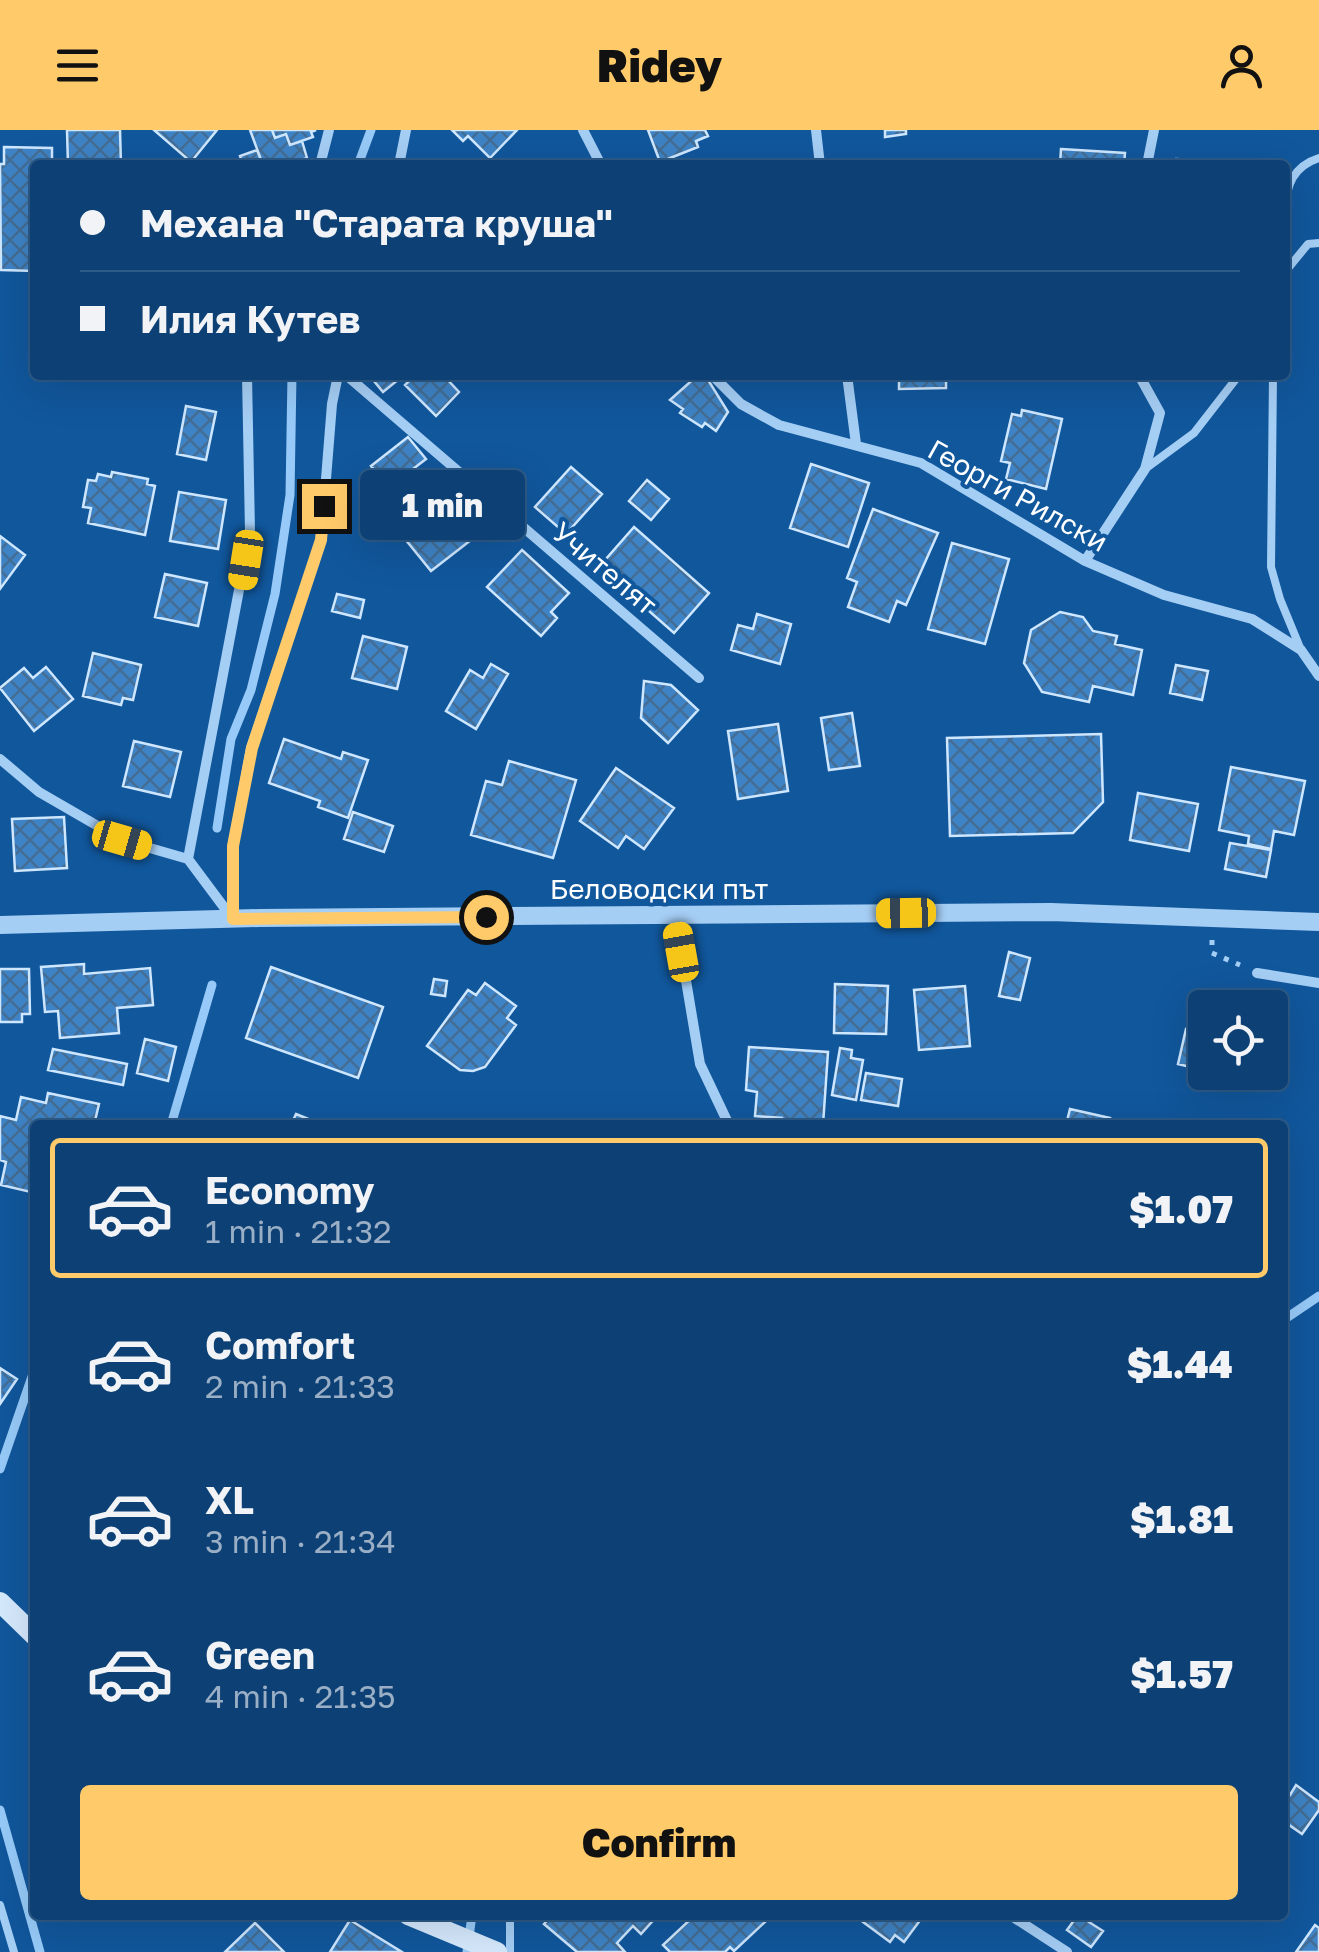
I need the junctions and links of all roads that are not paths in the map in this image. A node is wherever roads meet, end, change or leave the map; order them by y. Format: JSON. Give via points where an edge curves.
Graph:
{"nodes":[{"id":1,"x":329,"y":130,"type":"edge"},
{"id":2,"x":406,"y":130,"type":"edge"},
{"id":3,"x":584,"y":130,"type":"edge"},
{"id":4,"x":816,"y":130,"type":"edge"},
{"id":5,"x":1154,"y":130,"type":"edge"},
{"id":6,"x":1319,"y":158,"type":"edge"},
{"id":7,"x":321,"y":160,"type":"edge"},
{"id":8,"x":400,"y":160,"type":"edge"},
{"id":9,"x":599,"y":160,"type":"edge"},
{"id":10,"x":819,"y":160,"type":"edge"},
{"id":11,"x":1148,"y":160,"type":"edge"},
{"id":12,"x":1290,"y":182,"type":"edge"},
{"id":13,"x":1319,"y":243,"type":"edge"},
{"id":14,"x":1290,"y":266,"type":"edge"},
{"id":15,"x":246,"y":380,"type":"edge"},
{"id":16,"x":337,"y":380,"type":"edge"},
{"id":17,"x":352,"y":380,"type":"edge"},
{"id":18,"x":717,"y":380,"type":"edge"},
{"id":19,"x":849,"y":380,"type":"edge"},
{"id":20,"x":1142,"y":380,"type":"edge"},
{"id":21,"x":1235,"y":380,"type":"edge"},
{"id":22,"x":1273,"y":380,"type":"edge"},
{"id":23,"x":856,"y":444,"type":"junction"},
{"id":24,"x":1145,"y":469,"type":"junction"},
{"id":25,"x":1085,"y":561,"type":"junction"},
{"id":26,"x":1301,"y":650,"type":"junction"},
{"id":27,"x":1319,"y":676,"type":"edge"},
{"id":28,"x":699,"y":678,"type":"dead end"},
{"id":29,"x":0,"y":759,"type":"edge"},
{"id":30,"x":188,"y":858,"type":"junction"},
{"id":31,"x":675,"y":915,"type":"junction"},
{"id":32,"x":233,"y":919,"type":"junction"},
{"id":33,"x":1319,"y":922,"type":"edge"},
{"id":34,"x":0,"y":925,"type":"edge"},
{"id":35,"x":1257,"y":972,"type":"road end"},
{"id":36,"x":1319,"y":983,"type":"edge"},
{"id":37,"x":727,"y":1120,"type":"edge"},
{"id":38,"x":0,"y":1602,"type":"edge"},
{"id":39,"x":30,"y":1631,"type":"edge"},
{"id":40,"x":0,"y":1904,"type":"edge"},
{"id":41,"x":419,"y":1920,"type":"edge"},
{"id":42,"x":508,"y":1920,"type":"edge"},
{"id":43,"x":1018,"y":1920,"type":"edge"},
{"id":44,"x":499,"y":1951,"type":"edge"},
{"id":45,"x":14,"y":1952,"type":"edge"},
{"id":46,"x":1067,"y":1952,"type":"edge"}],
"edges":[{"from":1,"to":7,"type":"street"},
{"from":2,"to":8,"type":"street"},
{"from":3,"to":9,"type":"street"},
{"from":4,"to":10,"type":"street"},
{"from":5,"to":11,"type":"street"},
{"from":6,"to":12,"type":"lane"},
{"from":13,"to":14,"type":"lane","via":[[1308,244]]},
{"from":15,"to":30,"type":"street","via":[[250,532]]},
{"from":16,"to":32,"type":"street","via":[[321,540],[252,748],[233,846]]},
{"from":17,"to":28,"type":"street","name":"Учителят"},
{"from":18,"to":23,"type":"street","name":"Георги Рилски","via":[[741,404],[779,425]]},
{"from":19,"to":23,"type":"street"},
{"from":20,"to":24,"type":"street","via":[[1160,413]]},
{"from":21,"to":24,"type":"lane","via":[[1194,432]]},
{"from":22,"to":26,"type":"lane","via":[[1270,567]]},
{"from":23,"to":25,"type":"street","name":"Георги Рилски","via":[[921,463]]},
{"from":24,"to":25,"type":"street"},
{"from":25,"to":26,"type":"street","name":"Георги Рилски","via":[[1164,595],[1252,619]]},
{"from":26,"to":27,"type":"street","name":"Георги Рилски"},
{"from":29,"to":30,"type":"street","via":[[38,792],[122,840]]},
{"from":30,"to":32,"type":"street"},
{"from":31,"to":32,"type":"street","name":"Беловодски път"},
{"from":31,"to":33,"type":"street","name":"Беловодски път","via":[[1051,912]]},
{"from":31,"to":37,"type":"street","via":[[700,1064]]},
{"from":32,"to":34,"type":"street","name":"Беловодски път"},
{"from":35,"to":36,"type":"street"},
{"from":38,"to":39,"type":"main road"},
{"from":40,"to":45,"type":"lane"},
{"from":41,"to":44,"type":"main road"},
{"from":42,"to":44,"type":"lane"},
{"from":43,"to":46,"type":"street"}]}
